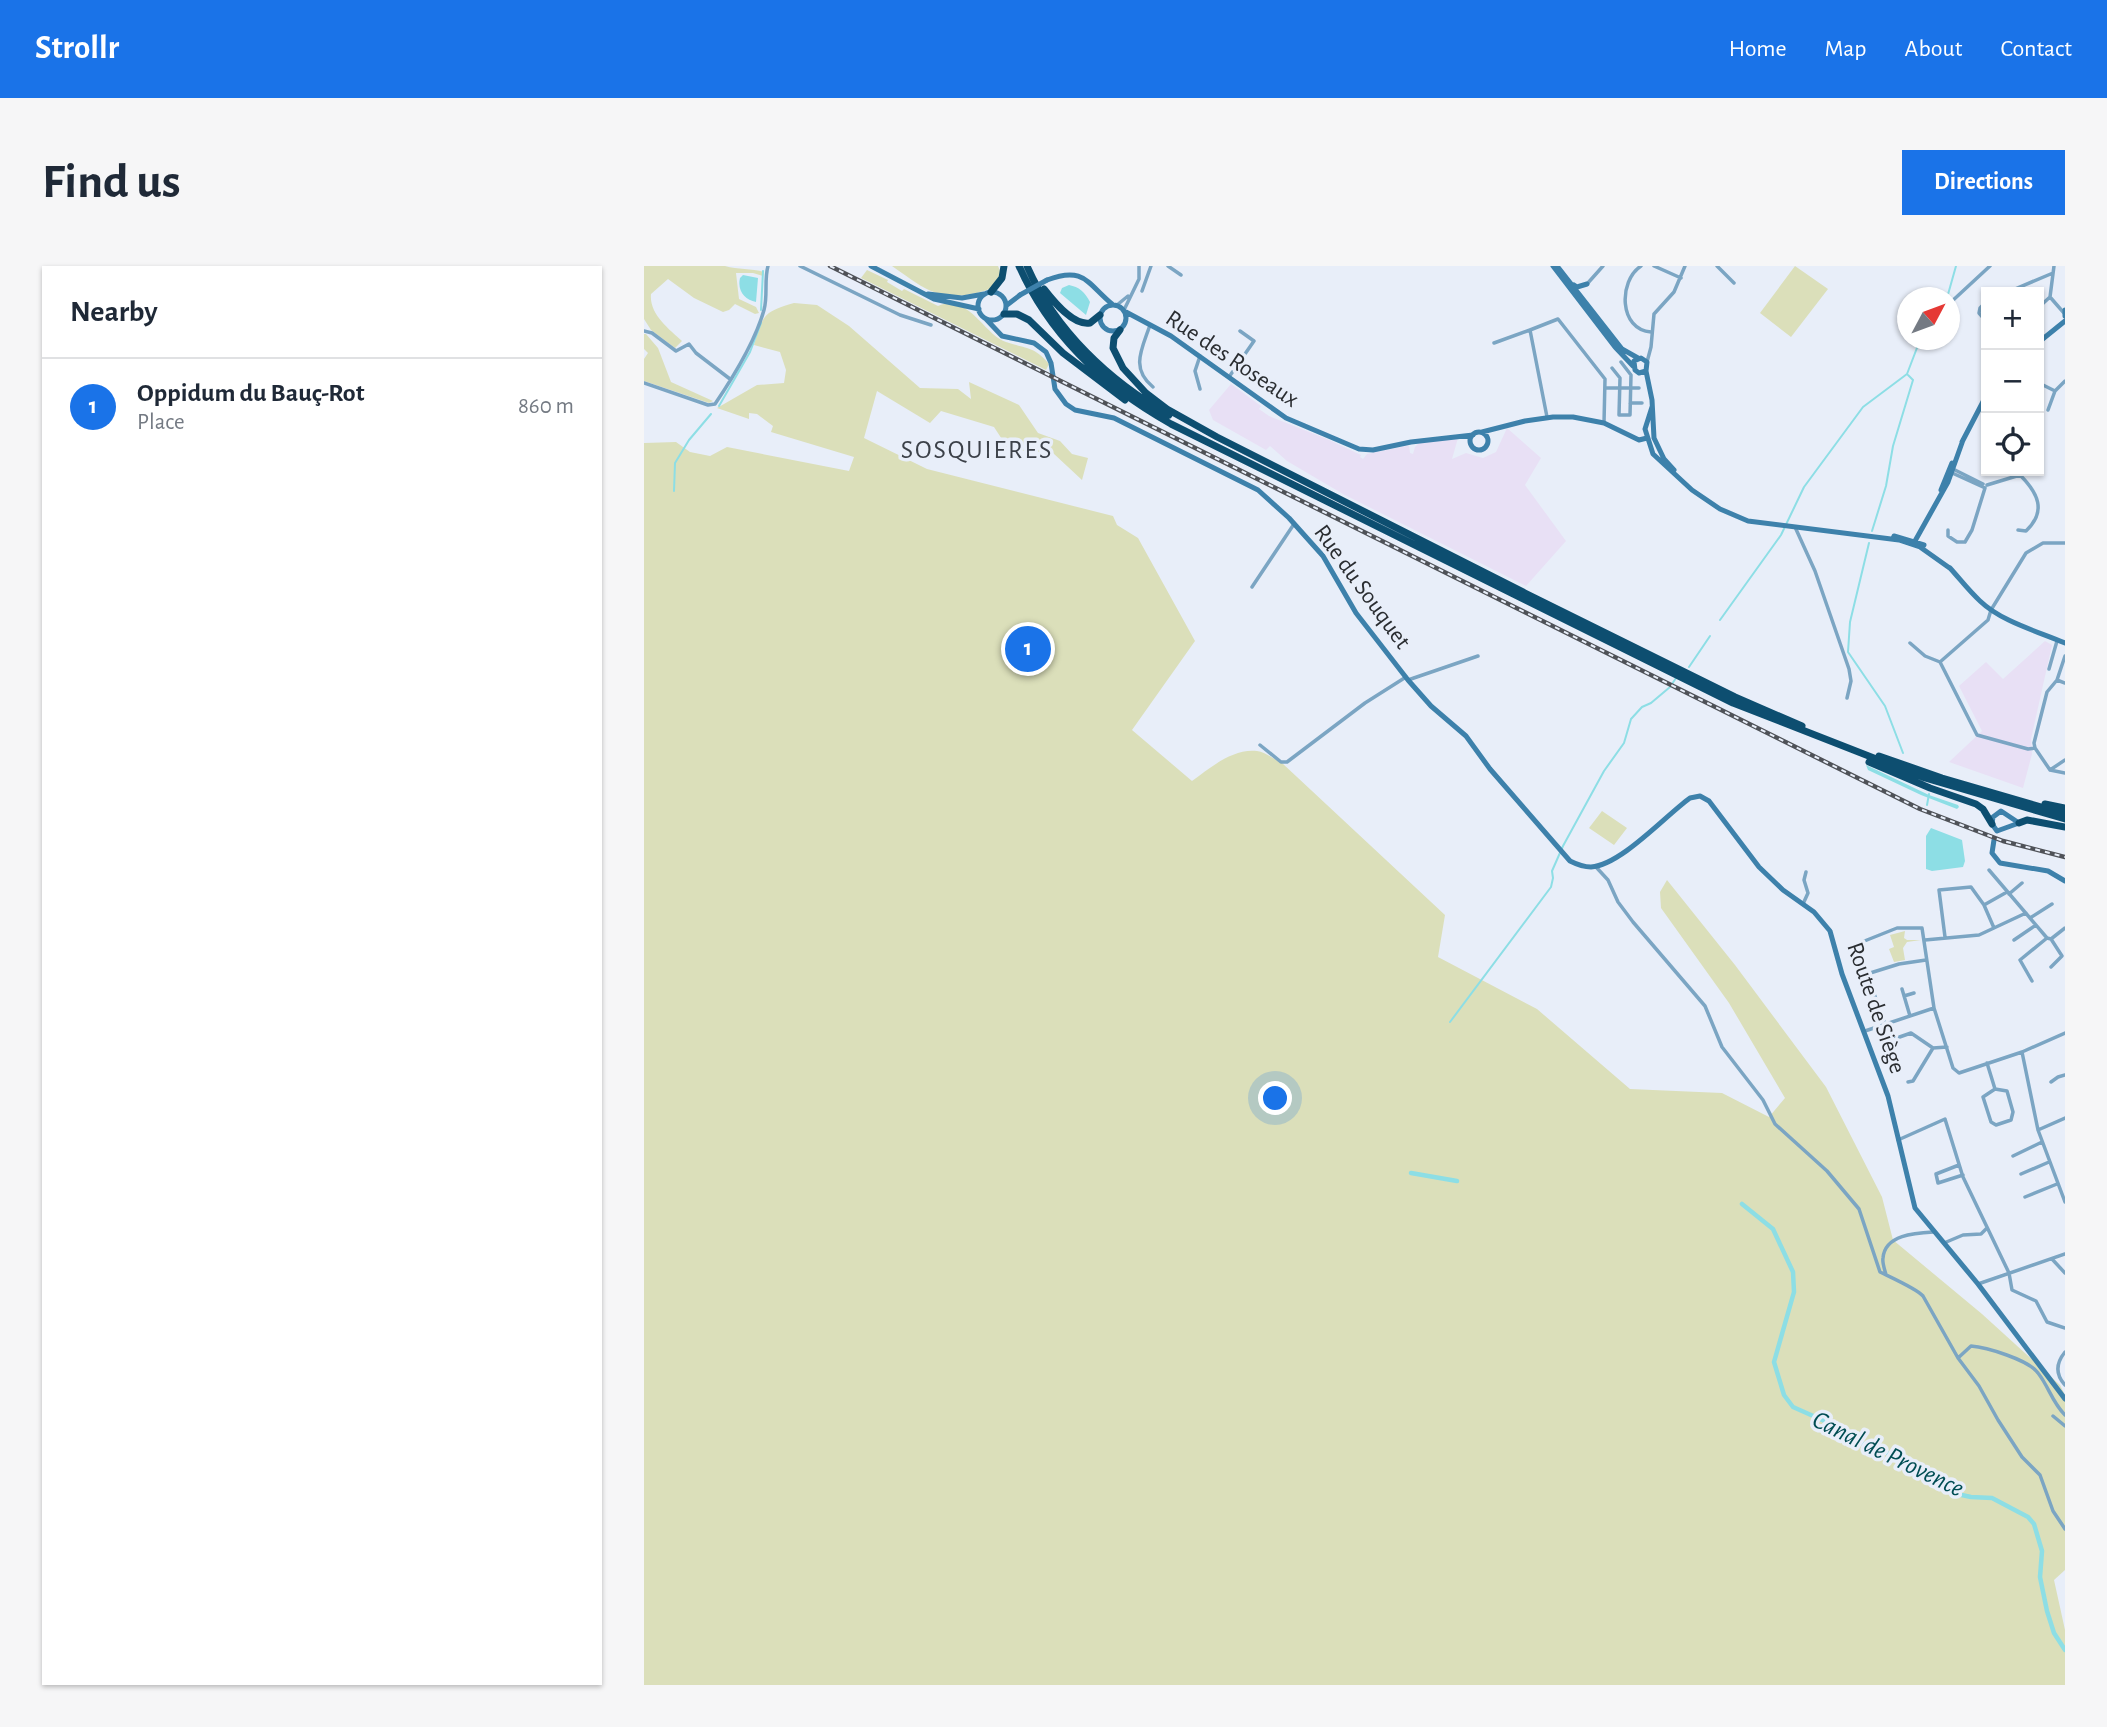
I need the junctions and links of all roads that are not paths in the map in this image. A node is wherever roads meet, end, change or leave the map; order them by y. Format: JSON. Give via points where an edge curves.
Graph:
{"nodes":[{"id":1,"x":768,"y":266,"type":"edge"},
{"id":2,"x":800,"y":266,"type":"edge"},
{"id":3,"x":871,"y":266,"type":"edge"},
{"id":4,"x":1004,"y":266,"type":"edge"},
{"id":5,"x":1019,"y":266,"type":"edge"},
{"id":6,"x":1029,"y":266,"type":"edge"},
{"id":7,"x":1139,"y":266,"type":"edge"},
{"id":8,"x":1151,"y":266,"type":"edge"},
{"id":9,"x":1168,"y":266,"type":"edge"},
{"id":10,"x":1555,"y":266,"type":"edge"},
{"id":11,"x":1604,"y":266,"type":"edge"},
{"id":12,"x":1641,"y":266,"type":"edge"},
{"id":13,"x":1657,"y":266,"type":"edge"},
{"id":14,"x":1685,"y":266,"type":"edge"},
{"id":15,"x":1717,"y":266,"type":"edge"},
{"id":16,"x":1990,"y":266,"type":"edge"},
{"id":17,"x":2054,"y":266,"type":"edge"},
{"id":18,"x":2053,"y":272,"type":"junction"},
{"id":19,"x":1181,"y":275,"type":"dead end"},
{"id":20,"x":1681,"y":278,"type":"junction"},
{"id":21,"x":1568,"y":283,"type":"junction"},
{"id":22,"x":1734,"y":283,"type":"dead end"},
{"id":23,"x":1587,"y":284,"type":"junction"},
{"id":24,"x":2019,"y":287,"type":"edge"},
{"id":25,"x":915,"y":290,"type":"junction"},
{"id":26,"x":1142,"y":291,"type":"dead end"},
{"id":27,"x":1580,"y":292,"type":"junction"},
{"id":28,"x":988,"y":293,"type":"junction"},
{"id":29,"x":1130,"y":294,"type":"junction"},
{"id":30,"x":1960,"y":294,"type":"edge"},
{"id":31,"x":1020,"y":295,"type":"junction"},
{"id":32,"x":1102,"y":295,"type":"junction"},
{"id":33,"x":1003,"y":297,"type":"junction"},
{"id":34,"x":2050,"y":297,"type":"junction"},
{"id":35,"x":2044,"y":302,"type":"edge"},
{"id":36,"x":1115,"y":304,"type":"junction"},
{"id":37,"x":1007,"y":305,"type":"junction"},
{"id":38,"x":979,"y":309,"type":"junction"},
{"id":39,"x":1102,"y":311,"type":"junction"},
{"id":40,"x":1125,"y":311,"type":"junction"},
{"id":41,"x":2065,"y":312,"type":"edge"},
{"id":42,"x":1001,"y":317,"type":"junction"},
{"id":43,"x":986,"y":319,"type":"junction"},
{"id":44,"x":1142,"y":321,"type":"junction"},
{"id":45,"x":2065,"y":321,"type":"edge"},
{"id":46,"x":931,"y":325,"type":"dead end"},
{"id":47,"x":1150,"y":325,"type":"junction"},
{"id":48,"x":1123,"y":327,"type":"junction"},
{"id":49,"x":1530,"y":330,"type":"junction"},
{"id":50,"x":644,"y":331,"type":"edge"},
{"id":51,"x":1240,"y":331,"type":"dead end"},
{"id":52,"x":1651,"y":332,"type":"junction"},
{"id":53,"x":2051,"y":332,"type":"junction"},
{"id":54,"x":1002,"y":336,"type":"junction"},
{"id":55,"x":2044,"y":338,"type":"edge"},
{"id":56,"x":1494,"y":343,"type":"dead end"},
{"id":57,"x":1200,"y":356,"type":"junction"},
{"id":58,"x":1642,"y":359,"type":"junction"},
{"id":59,"x":1620,"y":362,"type":"dead end"},
{"id":60,"x":1633,"y":366,"type":"junction"},
{"id":61,"x":1612,"y":368,"type":"dead end"},
{"id":62,"x":1642,"y":372,"type":"junction"},
{"id":63,"x":1229,"y":378,"type":"junction"},
{"id":64,"x":730,"y":379,"type":"junction"},
{"id":65,"x":2065,"y":381,"type":"edge"},
{"id":66,"x":644,"y":383,"type":"edge"},
{"id":67,"x":2044,"y":386,"type":"edge"},
{"id":68,"x":1153,"y":387,"type":"dead end"},
{"id":69,"x":1605,"y":388,"type":"junction"},
{"id":70,"x":1619,"y":388,"type":"junction"},
{"id":71,"x":1630,"y":388,"type":"junction"},
{"id":72,"x":1639,"y":388,"type":"dead end"},
{"id":73,"x":1200,"y":389,"type":"dead end"},
{"id":74,"x":2055,"y":391,"type":"junction"},
{"id":75,"x":1630,"y":403,"type":"junction"},
{"id":76,"x":1642,"y":403,"type":"dead end"},
{"id":77,"x":1981,"y":406,"type":"edge"},
{"id":78,"x":2048,"y":410,"type":"dead end"},
{"id":79,"x":1547,"y":418,"type":"junction"},
{"id":80,"x":1604,"y":423,"type":"junction"},
{"id":81,"x":1486,"y":433,"type":"junction"},
{"id":82,"x":1649,"y":434,"type":"junction"},
{"id":83,"x":1472,"y":437,"type":"junction"},
{"id":84,"x":1232,"y":454,"type":"junction"},
{"id":85,"x":1951,"y":470,"type":"junction"},
{"id":86,"x":2013,"y":476,"type":"edge"},
{"id":87,"x":2024,"y":476,"type":"edge"},
{"id":88,"x":1985,"y":486,"type":"junction"},
{"id":89,"x":1320,"y":490,"type":"junction"},
{"id":90,"x":1692,"y":490,"type":"junction"},
{"id":91,"x":1294,"y":524,"type":"junction"},
{"id":92,"x":1791,"y":528,"type":"junction"},
{"id":93,"x":1948,"y":530,"type":"dead end"},
{"id":94,"x":2018,"y":530,"type":"dead end"},
{"id":95,"x":1871,"y":535,"type":"junction"},
{"id":96,"x":1913,"y":542,"type":"junction"},
{"id":97,"x":2065,"y":543,"type":"edge"},
{"id":98,"x":1252,"y":587,"type":"dead end"},
{"id":99,"x":1991,"y":612,"type":"junction"},
{"id":100,"x":2057,"y":640,"type":"junction"},
{"id":101,"x":1910,"y":643,"type":"dead end"},
{"id":102,"x":2065,"y":643,"type":"edge"},
{"id":103,"x":1478,"y":656,"type":"dead end"},
{"id":104,"x":2065,"y":656,"type":"edge"},
{"id":105,"x":1940,"y":662,"type":"junction"},
{"id":106,"x":2049,"y":669,"type":"dead end"},
{"id":107,"x":1407,"y":678,"type":"junction"},
{"id":108,"x":2057,"y":680,"type":"junction"},
{"id":109,"x":2065,"y":683,"type":"edge"},
{"id":110,"x":1847,"y":698,"type":"dead end"},
{"id":111,"x":1782,"y":723,"type":"junction"},
{"id":112,"x":1260,"y":745,"type":"dead end"},
{"id":113,"x":2035,"y":748,"type":"junction"},
{"id":114,"x":2065,"y":760,"type":"edge"},
{"id":115,"x":2050,"y":770,"type":"junction"},
{"id":116,"x":2065,"y":773,"type":"edge"},
{"id":117,"x":2003,"y":796,"type":"junction"},
{"id":118,"x":2065,"y":808,"type":"edge"},
{"id":119,"x":2065,"y":817,"type":"edge"},
{"id":120,"x":2019,"y":823,"type":"junction"},
{"id":121,"x":2065,"y":827,"type":"edge"},
{"id":122,"x":1995,"y":833,"type":"junction"},
{"id":123,"x":1595,"y":866,"type":"junction"},
{"id":124,"x":1989,"y":870,"type":"dead end"},
{"id":125,"x":1806,"y":872,"type":"dead end"},
{"id":126,"x":2065,"y":881,"type":"edge"},
{"id":127,"x":2022,"y":883,"type":"dead end"},
{"id":128,"x":2008,"y":893,"type":"junction"},
{"id":129,"x":1802,"y":904,"type":"junction"},
{"id":130,"x":2052,"y":904,"type":"dead end"},
{"id":131,"x":1984,"y":905,"type":"junction"},
{"id":132,"x":2028,"y":915,"type":"junction"},
{"id":133,"x":2036,"y":925,"type":"junction"},
{"id":134,"x":1994,"y":929,"type":"junction"},
{"id":135,"x":2065,"y":929,"type":"edge"},
{"id":136,"x":1945,"y":937,"type":"junction"},
{"id":137,"x":2049,"y":939,"type":"junction"},
{"id":138,"x":1926,"y":940,"type":"junction"},
{"id":139,"x":2014,"y":940,"type":"dead end"},
{"id":140,"x":1926,"y":960,"type":"junction"},
{"id":141,"x":2051,"y":967,"type":"dead end"},
{"id":142,"x":1867,"y":974,"type":"junction"},
{"id":143,"x":2032,"y":981,"type":"dead end"},
{"id":144,"x":1902,"y":989,"type":"dead end"},
{"id":145,"x":1914,"y":993,"type":"dead end"},
{"id":146,"x":1904,"y":996,"type":"junction"},
{"id":147,"x":1934,"y":1008,"type":"junction"},
{"id":148,"x":1910,"y":1016,"type":"junction"},
{"id":149,"x":1885,"y":1024,"type":"junction"},
{"id":150,"x":1865,"y":1031,"type":"junction"},
{"id":151,"x":2065,"y":1033,"type":"edge"},
{"id":152,"x":1891,"y":1040,"type":"dead end"},
{"id":153,"x":1947,"y":1047,"type":"junction"},
{"id":154,"x":1933,"y":1048,"type":"junction"},
{"id":155,"x":2022,"y":1052,"type":"junction"},
{"id":156,"x":1987,"y":1063,"type":"junction"},
{"id":157,"x":2065,"y":1075,"type":"edge"},
{"id":158,"x":1908,"y":1082,"type":"dead end"},
{"id":159,"x":2051,"y":1082,"type":"dead end"},
{"id":160,"x":1995,"y":1089,"type":"junction"},
{"id":161,"x":2065,"y":1118,"type":"edge"},
{"id":162,"x":2038,"y":1130,"type":"junction"},
{"id":163,"x":1898,"y":1140,"type":"junction"},
{"id":164,"x":2042,"y":1142,"type":"junction"},
{"id":165,"x":2013,"y":1156,"type":"dead end"},
{"id":166,"x":2049,"y":1162,"type":"junction"},
{"id":167,"x":1959,"y":1165,"type":"junction"},
{"id":168,"x":2021,"y":1174,"type":"dead end"},
{"id":169,"x":1963,"y":1175,"type":"junction"},
{"id":170,"x":2057,"y":1184,"type":"junction"},
{"id":171,"x":2025,"y":1197,"type":"dead end"},
{"id":172,"x":2065,"y":1202,"type":"edge"},
{"id":173,"x":1986,"y":1228,"type":"junction"},
{"id":174,"x":1935,"y":1232,"type":"junction"},
{"id":175,"x":1944,"y":1243,"type":"junction"},
{"id":176,"x":2065,"y":1254,"type":"edge"},
{"id":177,"x":2052,"y":1259,"type":"junction"},
{"id":178,"x":2009,"y":1273,"type":"junction"},
{"id":179,"x":2065,"y":1273,"type":"edge"},
{"id":180,"x":1886,"y":1275,"type":"junction"},
{"id":181,"x":1978,"y":1284,"type":"junction"},
{"id":182,"x":2065,"y":1328,"type":"edge"},
{"id":183,"x":2065,"y":1352,"type":"edge"},
{"id":184,"x":1958,"y":1358,"type":"junction"},
{"id":185,"x":2065,"y":1385,"type":"edge"},
{"id":186,"x":2065,"y":1399,"type":"edge"},
{"id":187,"x":2065,"y":1415,"type":"edge"},
{"id":188,"x":2053,"y":1416,"type":"dead end"},
{"id":189,"x":2065,"y":1426,"type":"edge"},
{"id":190,"x":2065,"y":1529,"type":"edge"}],
"edges":[{"from":1,"to":64,"type":"street","via":[[762,316]]},
{"from":2,"to":46,"type":"street","via":[[900,315]]},
{"from":3,"to":25,"type":"street"},
{"from":4,"to":28,"type":"highway","via":[[1002,278]]},
{"from":5,"to":84,"type":"highway","via":[[1053,325],[1094,370],[1144,409]]},
{"from":6,"to":39,"type":"highway","via":[[1050,296],[1076,320],[1090,323]]},
{"from":6,"to":89,"type":"highway","via":[[1061,322],[1121,384],[1171,416]]},
{"from":7,"to":29,"type":"street","via":[[1139,279]]},
{"from":8,"to":26,"type":"street"},
{"from":9,"to":19,"type":"street"},
{"from":10,"to":21,"type":"street"},
{"from":11,"to":23,"type":"street"},
{"from":12,"to":52,"type":"street","via":[[1628,284],[1628,318],[1635,327]]},
{"from":13,"to":20,"type":"street"},
{"from":14,"to":20,"type":"street"},
{"from":15,"to":22,"type":"street"},
{"from":16,"to":30,"type":"street"},
{"from":17,"to":18,"type":"street"},
{"from":18,"to":24,"type":"street"},
{"from":18,"to":34,"type":"street"},
{"from":20,"to":52,"type":"street","via":[[1654,314]]},
{"from":21,"to":23,"type":"street","via":[[1577,287]]},
{"from":21,"to":27,"type":"street"},
{"from":21,"to":60,"type":"street"},
{"from":23,"to":27,"type":"street"},
{"from":25,"to":28,"type":"street","via":[[953,297]]},
{"from":25,"to":38,"type":"street"},
{"from":27,"to":58,"type":"street","via":[[1622,349]]},
{"from":28,"to":33,"type":"street"},
{"from":28,"to":38,"type":"street","via":[[979,300]]},
{"from":29,"to":36,"type":"street"},
{"from":29,"to":40,"type":"street"},
{"from":31,"to":32,"type":"street","bridge":true,"via":[[1059,274],[1079,273]]},
{"from":31,"to":33,"type":"street"},
{"from":31,"to":37,"type":"street"},
{"from":32,"to":36,"type":"street"},
{"from":32,"to":39,"type":"street"},
{"from":33,"to":37,"type":"street"},
{"from":34,"to":35,"type":"street"},
{"from":34,"to":41,"type":"street"},
{"from":36,"to":39,"type":"street"},
{"from":36,"to":40,"type":"street"},
{"from":37,"to":42,"type":"street"},
{"from":38,"to":43,"type":"street"},
{"from":39,"to":48,"type":"street","via":[[1104,327],[1111,331]]},
{"from":40,"to":44,"type":"street","name":"Rue des Roseaux"},
{"from":40,"to":48,"type":"street"},
{"from":41,"to":53,"type":"street"},
{"from":42,"to":43,"type":"street"},
{"from":42,"to":54,"type":"street","via":[[997,329]]},
{"from":42,"to":84,"type":"highway","via":[[1017,314],[1029,320],[1087,373],[1146,414],[1202,444]]},
{"from":43,"to":54,"type":"street"},
{"from":44,"to":47,"type":"street","name":"Rue des Roseaux"},
{"from":44,"to":48,"type":"street"},
{"from":45,"to":53,"type":"street"},
{"from":47,"to":57,"type":"street","name":"Rue des Roseaux"},
{"from":47,"to":68,"type":"street","via":[[1139,370]]},
{"from":48,"to":89,"type":"highway","via":[[1113,348],[1123,368],[1146,393],[1217,437]]},
{"from":49,"to":56,"type":"street"},
{"from":49,"to":69,"type":"street","via":[[1558,319],[1605,379]]},
{"from":49,"to":79,"type":"street"},
{"from":50,"to":64,"type":"street","via":[[676,351],[689,344]]},
{"from":51,"to":63,"type":"street","via":[[1254,341]]},
{"from":52,"to":58,"type":"street","via":[[1651,347]]},
{"from":53,"to":55,"type":"street"},
{"from":54,"to":91,"type":"street","name":"Rue du Souquet","via":[[1046,352],[1057,394],[1074,410],[1114,418],[1258,490]]},
{"from":57,"to":63,"type":"street","name":"Rue des Roseaux"},
{"from":57,"to":73,"type":"street","via":[[1195,371]]},
{"from":58,"to":60,"type":"street"},
{"from":58,"to":62,"type":"street"},
{"from":59,"to":71,"type":"street","via":[[1630,375]]},
{"from":60,"to":62,"type":"street"},
{"from":61,"to":70,"type":"street","via":[[1620,378]]},
{"from":62,"to":82,"type":"street","via":[[1652,407]]},
{"from":63,"to":83,"type":"street","name":"Rue des Roseaux","via":[[1286,418],[1359,449]]},
{"from":64,"to":66,"type":"street","via":[[712,405]]},
{"from":65,"to":74,"type":"street"},
{"from":67,"to":74,"type":"street"},
{"from":69,"to":70,"type":"street"},
{"from":69,"to":80,"type":"street"},
{"from":70,"to":71,"type":"street"},
{"from":70,"to":75,"type":"street","via":[[1619,415],[1630,415]]},
{"from":71,"to":72,"type":"street"},
{"from":71,"to":75,"type":"street"},
{"from":74,"to":78,"type":"street"},
{"from":75,"to":76,"type":"street"},
{"from":77,"to":85,"type":"street"},
{"from":79,"to":80,"type":"street","name":"Rue des Roseaux"},
{"from":79,"to":81,"type":"street","name":"Rue des Roseaux"},
{"from":80,"to":82,"type":"street","name":"Rue des Roseaux","via":[[1639,440]]},
{"from":81,"to":83,"type":"street","name":"Rue des Roseaux"},
{"from":81,"to":83,"type":"street","name":"Rue des Roseaux","via":[[1487,445],[1482,449],[1474,447]]},
{"from":82,"to":90,"type":"street"},
{"from":82,"to":90,"type":"street","via":[[1653,454]]},
{"from":84,"to":111,"type":"highway","via":[[1720,697]]},
{"from":85,"to":88,"type":"street"},
{"from":85,"to":96,"type":"street"},
{"from":86,"to":88,"type":"street"},
{"from":87,"to":94,"type":"street","via":[[2034,488],[2039,506],[2034,523],[2026,531]]},
{"from":88,"to":93,"type":"street","via":[[1965,542],[1948,536]]},
{"from":89,"to":117,"type":"highway","via":[[1735,697],[1891,761]]},
{"from":90,"to":92,"type":"street","via":[[1748,521]]},
{"from":91,"to":98,"type":"street"},
{"from":91,"to":107,"type":"street","name":"Rue du Souquet","via":[[1323,556],[1356,613]]},
{"from":92,"to":95,"type":"street"},
{"from":92,"to":110,"type":"street","via":[[1815,571],[1849,669]]},
{"from":95,"to":96,"type":"street"},
{"from":95,"to":96,"type":"street"},
{"from":96,"to":99,"type":"street","via":[[1933,551]]},
{"from":97,"to":99,"type":"street","via":[[2043,544],[2026,553]]},
{"from":99,"to":100,"type":"street"},
{"from":99,"to":105,"type":"street","via":[[1989,620]]},
{"from":100,"to":102,"type":"street"},
{"from":100,"to":106,"type":"street"},
{"from":101,"to":105,"type":"street"},
{"from":103,"to":107,"type":"street"},
{"from":104,"to":108,"type":"street"},
{"from":105,"to":113,"type":"street","via":[[1977,735]]},
{"from":107,"to":112,"type":"street","via":[[1365,703],[1287,762]]},
{"from":107,"to":123,"type":"street","name":"Rue du Souquet","via":[[1466,736],[1570,861]]},
{"from":108,"to":109,"type":"street"},
{"from":108,"to":113,"type":"street","via":[[2047,692]]},
{"from":111,"to":119,"type":"highway","via":[[1925,778]]},
{"from":111,"to":122,"type":"highway","via":[[1930,789],[1976,804]]},
{"from":113,"to":115,"type":"street"},
{"from":114,"to":115,"type":"street"},
{"from":115,"to":116,"type":"street"},
{"from":117,"to":118,"type":"highway"},
{"from":117,"to":119,"type":"highway"},
{"from":120,"to":121,"type":"highway","via":[[2027,820]]},
{"from":120,"to":122,"type":"street"},
{"from":120,"to":122,"type":"street","via":[[2000,811],[1993,817]]},
{"from":122,"to":126,"type":"street","via":[[1993,853],[2000,863],[2048,871]]},
{"from":123,"to":129,"type":"street","name":"Route de Siège","via":[[1620,855],[1690,798],[1700,796],[1718,811],[1759,867]]},
{"from":123,"to":180,"type":"street","via":[[1633,922],[1705,1006],[1722,1047],[1763,1100],[1775,1124],[1827,1171],[1859,1209],[1880,1272]]},
{"from":124,"to":128,"type":"street"},
{"from":125,"to":129,"type":"street","via":[[1808,893]]},
{"from":127,"to":128,"type":"street"},
{"from":128,"to":131,"type":"street"},
{"from":128,"to":132,"type":"street"},
{"from":129,"to":150,"type":"street","name":"Route de Siège","via":[[1830,931]]},
{"from":130,"to":132,"type":"street"},
{"from":131,"to":134,"type":"street"},
{"from":131,"to":136,"type":"street","via":[[1970,887],[1939,890]]},
{"from":132,"to":133,"type":"street"},
{"from":132,"to":134,"type":"street"},
{"from":133,"to":137,"type":"street"},
{"from":133,"to":139,"type":"street"},
{"from":134,"to":136,"type":"street","via":[[1979,935]]},
{"from":135,"to":137,"type":"street"},
{"from":136,"to":138,"type":"street"},
{"from":137,"to":141,"type":"street","via":[[2062,956]]},
{"from":137,"to":143,"type":"street","via":[[2020,960]]},
{"from":138,"to":140,"type":"street"},
{"from":138,"to":142,"type":"street","via":[[1922,928],[1897,928],[1857,944]]},
{"from":140,"to":142,"type":"street"},
{"from":140,"to":147,"type":"street"},
{"from":142,"to":149,"type":"street"},
{"from":144,"to":146,"type":"street"},
{"from":145,"to":146,"type":"street"},
{"from":146,"to":148,"type":"street"},
{"from":147,"to":148,"type":"street"},
{"from":147,"to":153,"type":"street"},
{"from":148,"to":149,"type":"street"},
{"from":149,"to":150,"type":"street"},
{"from":150,"to":163,"type":"street","name":"Route de Siège"},
{"from":151,"to":155,"type":"street"},
{"from":152,"to":154,"type":"street","via":[[1911,1033]]},
{"from":153,"to":154,"type":"street"},
{"from":153,"to":156,"type":"street","via":[[1959,1073]]},
{"from":154,"to":158,"type":"street"},
{"from":155,"to":156,"type":"street"},
{"from":155,"to":162,"type":"street"},
{"from":156,"to":160,"type":"street"},
{"from":157,"to":159,"type":"street"},
{"from":160,"to":160,"type":"street","via":[[1983,1097],[1996,1125],[2011,1120],[2013,1112],[2007,1091]]},
{"from":161,"to":162,"type":"street"},
{"from":162,"to":164,"type":"street"},
{"from":163,"to":167,"type":"street","via":[[1945,1119]]},
{"from":163,"to":174,"type":"street","name":"Route de Siège","via":[[1915,1208]]},
{"from":164,"to":165,"type":"street"},
{"from":164,"to":166,"type":"street"},
{"from":166,"to":168,"type":"street"},
{"from":166,"to":170,"type":"street"},
{"from":167,"to":169,"type":"street"},
{"from":167,"to":169,"type":"street","via":[[1936,1174],[1939,1184]]},
{"from":169,"to":173,"type":"street"},
{"from":170,"to":171,"type":"street"},
{"from":170,"to":172,"type":"street"},
{"from":173,"to":175,"type":"street","via":[[1981,1234]]},
{"from":173,"to":178,"type":"street"},
{"from":174,"to":175,"type":"street","name":"Route de Siège"},
{"from":174,"to":180,"type":"street","via":[[1898,1237],[1883,1258]]},
{"from":175,"to":181,"type":"street","name":"Route de Siège"},
{"from":176,"to":177,"type":"street"},
{"from":177,"to":178,"type":"street"},
{"from":177,"to":179,"type":"street"},
{"from":178,"to":181,"type":"street"},
{"from":178,"to":182,"type":"street","via":[[2012,1290],[2036,1301],[2047,1322]]},
{"from":180,"to":184,"type":"street","via":[[1919,1291]]},
{"from":181,"to":186,"type":"street","name":"Route de Siège"},
{"from":183,"to":185,"type":"street","via":[[2057,1369]]},
{"from":184,"to":187,"type":"street","via":[[1971,1346],[2022,1362],[2036,1370]]},
{"from":184,"to":190,"type":"street","via":[[2022,1457],[2040,1475]]},
{"from":188,"to":189,"type":"street"}]}
